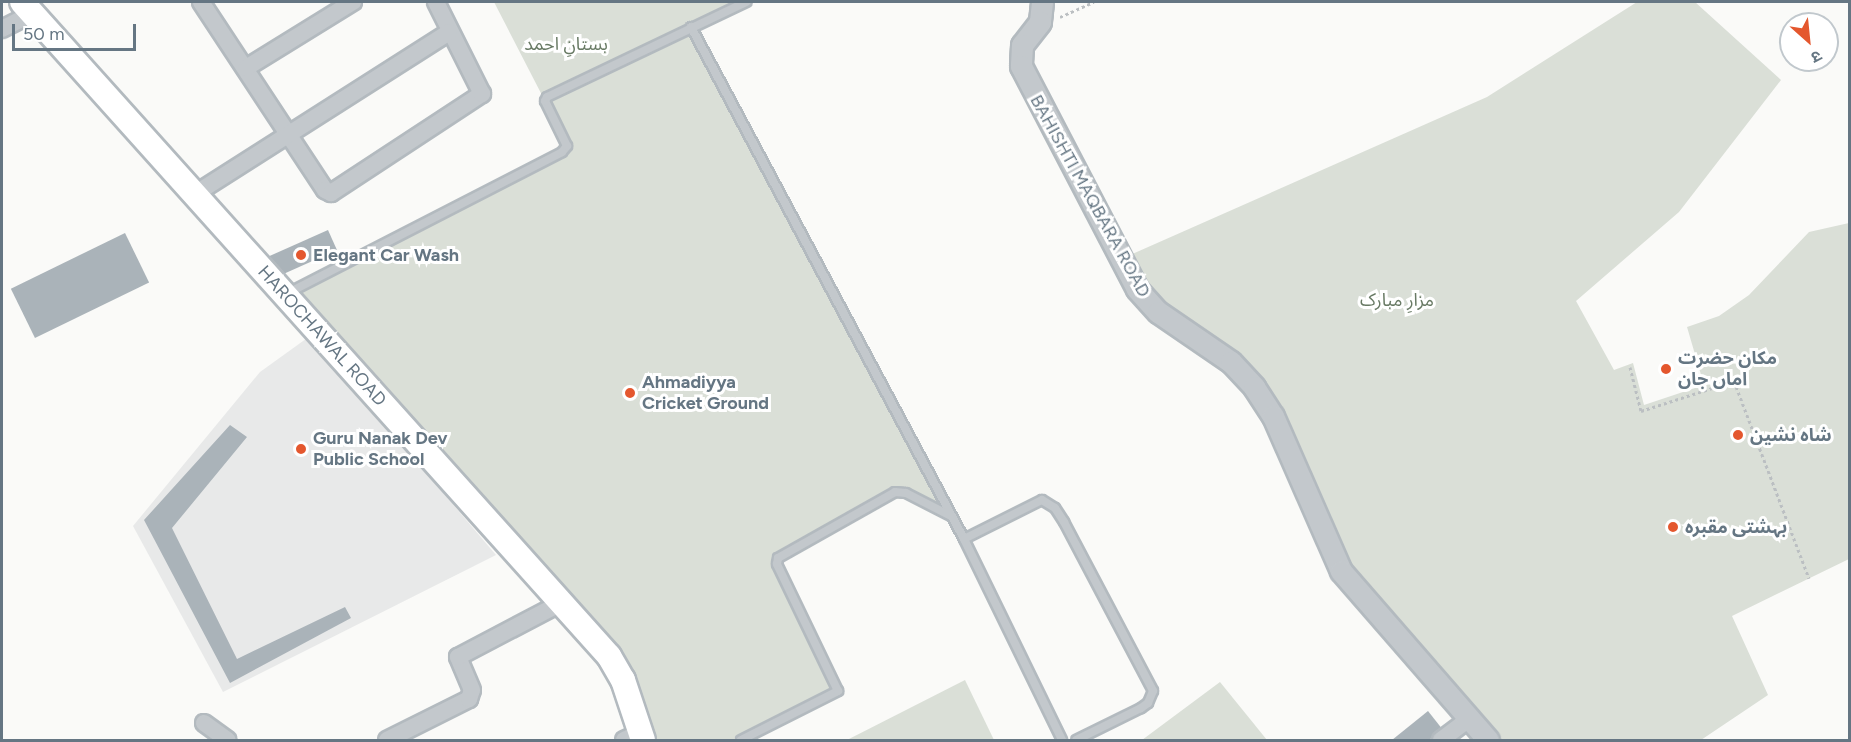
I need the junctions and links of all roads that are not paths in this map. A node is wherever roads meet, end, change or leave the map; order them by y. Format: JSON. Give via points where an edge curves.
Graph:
{"nodes":[{"id":1,"x":353,"y":2,"type":"edge"},
{"id":2,"x":436,"y":2,"type":"edge"},
{"id":3,"x":746,"y":2,"type":"edge"},
{"id":4,"x":204,"y":3,"type":"edge"},
{"id":5,"x":28,"y":7,"type":"edge"},
{"id":6,"x":1041,"y":12,"type":"edge"},
{"id":7,"x":691,"y":27,"type":"junction"},
{"id":8,"x":2,"y":29,"type":"edge"},
{"id":9,"x":449,"y":32,"type":"junction"},
{"id":10,"x":246,"y":68,"type":"junction"},
{"id":11,"x":289,"y":134,"type":"junction"},
{"id":12,"x":195,"y":194,"type":"junction"},
{"id":13,"x":285,"y":295,"type":"junction"},
{"id":14,"x":952,"y":516,"type":"junction"},
{"id":15,"x":964,"y":539,"type":"junction"},
{"id":16,"x":561,"y":603,"type":"junction"},
{"id":17,"x":1470,"y":719,"type":"junction"},
{"id":18,"x":204,"y":723,"type":"dead end"},
{"id":19,"x":636,"y":738,"type":"edge"},
{"id":20,"x":227,"y":741,"type":"edge"},
{"id":21,"x":387,"y":741,"type":"edge"},
{"id":22,"x":741,"y":741,"type":"edge"},
{"id":23,"x":1062,"y":741,"type":"edge"},
{"id":24,"x":1076,"y":741,"type":"edge"},
{"id":25,"x":1441,"y":741,"type":"edge"},
{"id":26,"x":1488,"y":741,"type":"edge"}],
"edges":[{"from":1,"to":10,"type":"street"},
{"from":2,"to":9,"type":"street"},
{"from":3,"to":7,"type":"lane"},
{"from":4,"to":10,"type":"street"},
{"from":5,"to":8,"type":"street"},
{"from":5,"to":12,"type":"main road","name":"HAROCHAWAL ROAD"},
{"from":6,"to":17,"type":"street","name":"BAHISHTI MAQBARA ROAD","via":[[1022,45],[1021,66],[1137,289],[1152,307],[1231,362],[1254,387],[1273,416],[1341,571]]},
{"from":7,"to":13,"type":"lane","via":[[545,99],[566,142],[562,152]]},
{"from":7,"to":14,"type":"lane"},
{"from":9,"to":11,"type":"street"},
{"from":9,"to":11,"type":"street","via":[[482,88],[479,98],[335,191],[325,190]]},
{"from":10,"to":11,"type":"street"},
{"from":11,"to":12,"type":"street"},
{"from":12,"to":13,"type":"main road","name":"HAROCHAWAL ROAD"},
{"from":13,"to":16,"type":"main road","name":"HAROCHAWAL ROAD"},
{"from":14,"to":15,"type":"lane"},
{"from":14,"to":22,"type":"lane","via":[[906,493],[895,492],[778,558],[777,564],[838,691]]},
{"from":15,"to":23,"type":"lane"},
{"from":15,"to":24,"type":"lane","via":[[1042,500],[1055,508],[1064,522],[1153,691],[1141,708]]},
{"from":16,"to":19,"type":"main road","name":"HAROCHAWAL ROAD","via":[[616,667]]},
{"from":16,"to":21,"type":"street","via":[[458,657],[472,690],[469,699]]},
{"from":17,"to":25,"type":"street"},
{"from":17,"to":26,"type":"street","name":"BAHISHTI MAQBARA ROAD"},
{"from":18,"to":20,"type":"street"}]}
